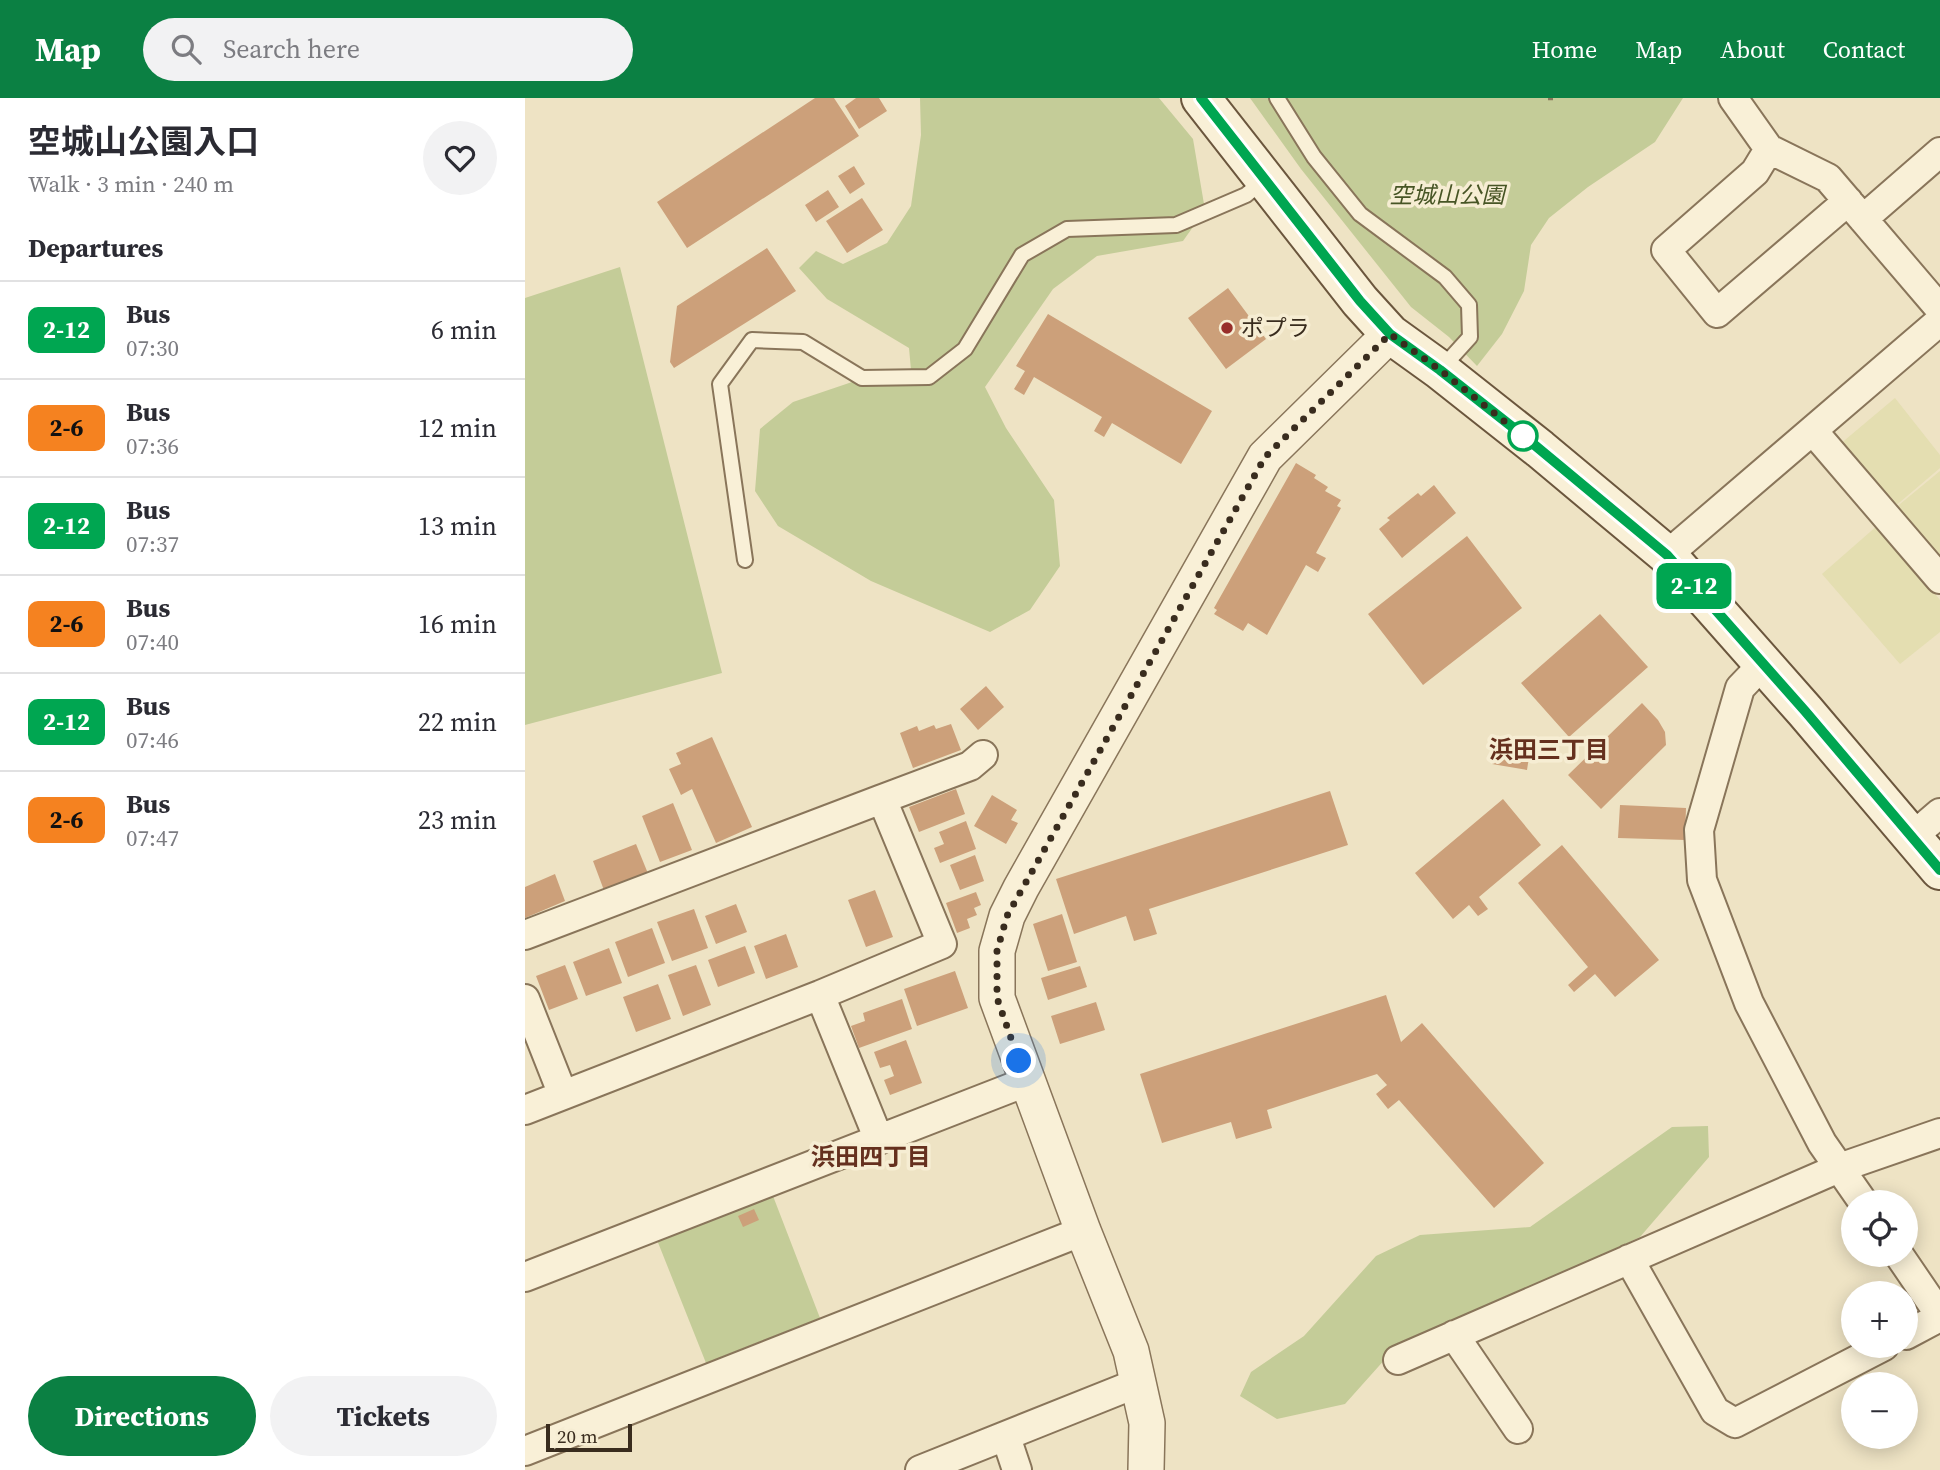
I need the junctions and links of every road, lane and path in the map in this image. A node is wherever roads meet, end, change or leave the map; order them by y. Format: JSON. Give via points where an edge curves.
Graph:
{"nodes":[{"id":1,"x":1201,"y":98,"type":"edge"},
{"id":2,"x":1277,"y":98,"type":"edge"},
{"id":3,"x":1548,"y":98,"type":"edge"},
{"id":4,"x":1555,"y":98,"type":"edge"},
{"id":5,"x":1733,"y":98,"type":"edge"},
{"id":6,"x":1769,"y":149,"type":"junction"},
{"id":7,"x":1940,"y":152,"type":"edge"},
{"id":8,"x":1264,"y":180,"type":"junction"},
{"id":9,"x":1856,"y":210,"type":"junction"},
{"id":10,"x":1940,"y":309,"type":"edge"},
{"id":11,"x":1940,"y":321,"type":"edge"},
{"id":12,"x":1390,"y":334,"type":"junction"},
{"id":13,"x":1440,"y":370,"type":"junction"},
{"id":14,"x":1813,"y":431,"type":"junction"},
{"id":15,"x":1667,"y":555,"type":"junction"},
{"id":16,"x":745,"y":560,"type":"dead end"},
{"id":17,"x":1940,"y":579,"type":"edge"},
{"id":18,"x":1763,"y":664,"type":"junction"},
{"id":19,"x":983,"y":755,"type":"dead end"},
{"id":20,"x":881,"y":799,"type":"junction"},
{"id":21,"x":1940,"y":813,"type":"edge"},
{"id":22,"x":1912,"y":837,"type":"junction"},
{"id":23,"x":1940,"y":870,"type":"edge"},
{"id":24,"x":525,"y":935,"type":"edge"},
{"id":25,"x":820,"y":995,"type":"junction"},
{"id":26,"x":525,"y":999,"type":"edge"},
{"id":27,"x":1026,"y":1082,"type":"junction"},
{"id":28,"x":563,"y":1095,"type":"junction"},
{"id":29,"x":525,"y":1110,"type":"edge"},
{"id":30,"x":1940,"y":1133,"type":"edge"},
{"id":31,"x":879,"y":1140,"type":"junction"},
{"id":32,"x":1839,"y":1168,"type":"junction"},
{"id":33,"x":1855,"y":1190,"type":"edge"},
{"id":34,"x":1083,"y":1231,"type":"junction"},
{"id":35,"x":1629,"y":1259,"type":"junction"},
{"id":36,"x":1907,"y":1267,"type":"edge"},
{"id":37,"x":525,"y":1277,"type":"edge"},
{"id":38,"x":1940,"y":1316,"type":"edge"},
{"id":39,"x":1918,"y":1328,"type":"edge"},
{"id":40,"x":1454,"y":1335,"type":"junction"},
{"id":41,"x":1861,"y":1358,"type":"edge"},
{"id":42,"x":1398,"y":1360,"type":"dead end"},
{"id":43,"x":1140,"y":1382,"type":"junction"},
{"id":44,"x":1518,"y":1429,"type":"dead end"},
{"id":45,"x":1006,"y":1437,"type":"junction"},
{"id":46,"x":525,"y":1451,"type":"edge"},
{"id":47,"x":920,"y":1470,"type":"edge"},
{"id":48,"x":1017,"y":1470,"type":"edge"},
{"id":49,"x":1146,"y":1470,"type":"edge"}],
"edges":[{"from":1,"to":8,"type":"main road"},
{"from":2,"to":13,"type":"lane","via":[[1314,157],[1360,214],[1445,277],[1469,305],[1470,337]]},
{"from":3,"to":4,"type":"path"},
{"from":5,"to":6,"type":"street"},
{"from":6,"to":9,"type":"street","via":[[1828,178]]},
{"from":6,"to":9,"type":"street","via":[[1755,172],[1666,250],[1717,313]]},
{"from":7,"to":9,"type":"street"},
{"from":8,"to":12,"type":"main road"},
{"from":8,"to":16,"type":"lane","via":[[1246,195],[1176,225],[1067,229],[1022,255],[965,349],[929,377],[862,378],[803,342],[752,340],[720,384]]},
{"from":9,"to":10,"type":"street"},
{"from":11,"to":14,"type":"street"},
{"from":12,"to":13,"type":"main road"},
{"from":12,"to":27,"type":"street","via":[[1265,457],[1007,916],[997,951],[997,998]]},
{"from":13,"to":15,"type":"main road"},
{"from":14,"to":15,"type":"street"},
{"from":14,"to":17,"type":"street"},
{"from":15,"to":18,"type":"main road"},
{"from":18,"to":22,"type":"main road"},
{"from":18,"to":32,"type":"street","via":[[1740,688],[1699,831],[1702,880],[1749,1003]]},
{"from":19,"to":20,"type":"street","via":[[970,766]]},
{"from":20,"to":24,"type":"street"},
{"from":20,"to":25,"type":"street","via":[[941,944]]},
{"from":21,"to":22,"type":"street"},
{"from":22,"to":23,"type":"main road"},
{"from":25,"to":28,"type":"street"},
{"from":25,"to":31,"type":"street"},
{"from":26,"to":28,"type":"street"},
{"from":27,"to":31,"type":"street"},
{"from":27,"to":34,"type":"street"},
{"from":28,"to":29,"type":"street"},
{"from":30,"to":32,"type":"street"},
{"from":31,"to":37,"type":"street"},
{"from":32,"to":33,"type":"street"},
{"from":32,"to":35,"type":"street"},
{"from":34,"to":43,"type":"street"},
{"from":34,"to":46,"type":"street"},
{"from":35,"to":40,"type":"street"},
{"from":35,"to":41,"type":"street","via":[[1715,1411],[1735,1423]]},
{"from":36,"to":38,"type":"street"},
{"from":38,"to":39,"type":"street"},
{"from":40,"to":42,"type":"street"},
{"from":40,"to":44,"type":"street"},
{"from":43,"to":45,"type":"street"},
{"from":43,"to":49,"type":"street","via":[[1147,1423]]},
{"from":45,"to":47,"type":"street"},
{"from":45,"to":48,"type":"street"}]}
